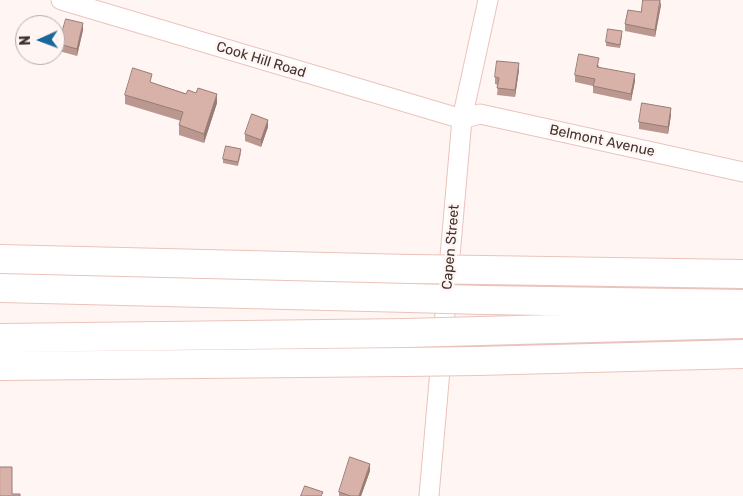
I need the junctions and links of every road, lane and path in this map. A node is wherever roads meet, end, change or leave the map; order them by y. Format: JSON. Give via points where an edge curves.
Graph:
{"nodes":[{"id":1,"x":61,"y":0,"type":"edge"},
{"id":2,"x":488,"y":0,"type":"edge"},
{"id":3,"x":462,"y":120,"type":"junction"},
{"id":4,"x":743,"y":172,"type":"edge"},
{"id":5,"x":0,"y":259,"type":"edge"},
{"id":6,"x":743,"y":274,"type":"edge"},
{"id":7,"x":0,"y":288,"type":"edge"},
{"id":8,"x":159,"y":292,"type":"junction"},
{"id":9,"x":0,"y":300,"type":"edge"},
{"id":10,"x":743,"y":304,"type":"edge"},
{"id":11,"x":743,"y":324,"type":"edge"},
{"id":12,"x":0,"y":330,"type":"edge"},
{"id":13,"x":109,"y":336,"type":"junction"},
{"id":14,"x":0,"y":338,"type":"edge"},
{"id":15,"x":743,"y":354,"type":"edge"},
{"id":16,"x":0,"y":366,"type":"edge"},
{"id":17,"x":430,"y":496,"type":"edge"}],
"edges":[{"from":1,"to":3,"type":"street","name":"Cook Hill Road"},
{"from":2,"to":3,"type":"street","name":"Capen Street"},
{"from":3,"to":4,"type":"street","name":"Belmont Avenue","via":[[480,114]]},
{"from":3,"to":17,"type":"street","name":"Capen Street"},
{"from":5,"to":6,"type":"highway","bridge":true},
{"from":7,"to":8,"type":"highway"},
{"from":8,"to":9,"type":"highway"},
{"from":8,"to":10,"type":"highway","bridge":true},
{"from":11,"to":13,"type":"highway","bridge":true,"via":[[406,333]]},
{"from":12,"to":13,"type":"highway"},
{"from":13,"to":14,"type":"highway"},
{"from":15,"to":16,"type":"highway","bridge":true,"via":[[404,362]]}]}
